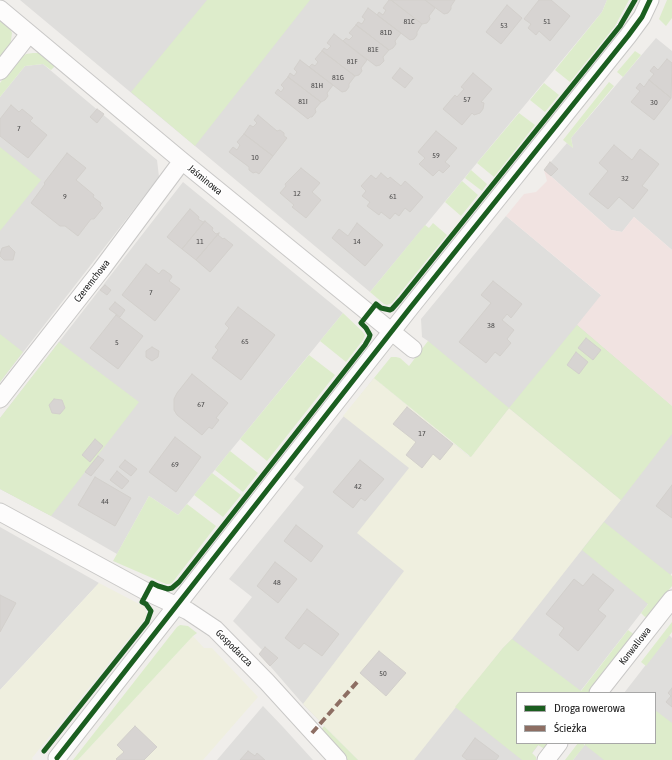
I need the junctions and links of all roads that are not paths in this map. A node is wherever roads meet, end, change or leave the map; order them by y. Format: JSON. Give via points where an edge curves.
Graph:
{"nodes":[{"id":1,"x":650,"y":0,"type":"edge"},
{"id":2,"x":0,"y":9,"type":"edge"},
{"id":3,"x":29,"y":34,"type":"junction"},
{"id":4,"x":0,"y":71,"type":"edge"},
{"id":5,"x":182,"y":161,"type":"junction"},
{"id":6,"x":391,"y":332,"type":"junction"},
{"id":7,"x":413,"y":349,"type":"dead end"},
{"id":8,"x":0,"y":399,"type":"edge"},
{"id":9,"x":0,"y":512,"type":"edge"},
{"id":10,"x":672,"y":599,"type":"edge"},
{"id":11,"x":176,"y":605,"type":"junction"},
{"id":12,"x":599,"y":692,"type":"edge"},
{"id":13,"x":558,"y":744,"type":"edge"},
{"id":14,"x":57,"y":758,"type":"dead end"},
{"id":15,"x":338,"y":760,"type":"edge"},
{"id":16,"x":546,"y":760,"type":"edge"}],
"edges":[{"from":1,"to":6,"type":"street","via":[[642,17],[628,36]]},
{"from":2,"to":3,"type":"street","name":"Jaśminowa"},
{"from":3,"to":4,"type":"street"},
{"from":3,"to":5,"type":"street","name":"Jaśminowa"},
{"from":5,"to":6,"type":"street","name":"Jaśminowa"},
{"from":5,"to":8,"type":"street","name":"Czeremchowa","via":[[97,276]]},
{"from":6,"to":7,"type":"street","name":"Jaśminowa"},
{"from":6,"to":11,"type":"street"},
{"from":9,"to":11,"type":"street","name":"Gospodarcza","via":[[147,592]]},
{"from":10,"to":12,"type":"street","name":"Konwaliowa"},
{"from":11,"to":14,"type":"street"},
{"from":11,"to":15,"type":"street","name":"Gospodarcza","via":[[221,633]]},
{"from":13,"to":16,"type":"street"}]}
